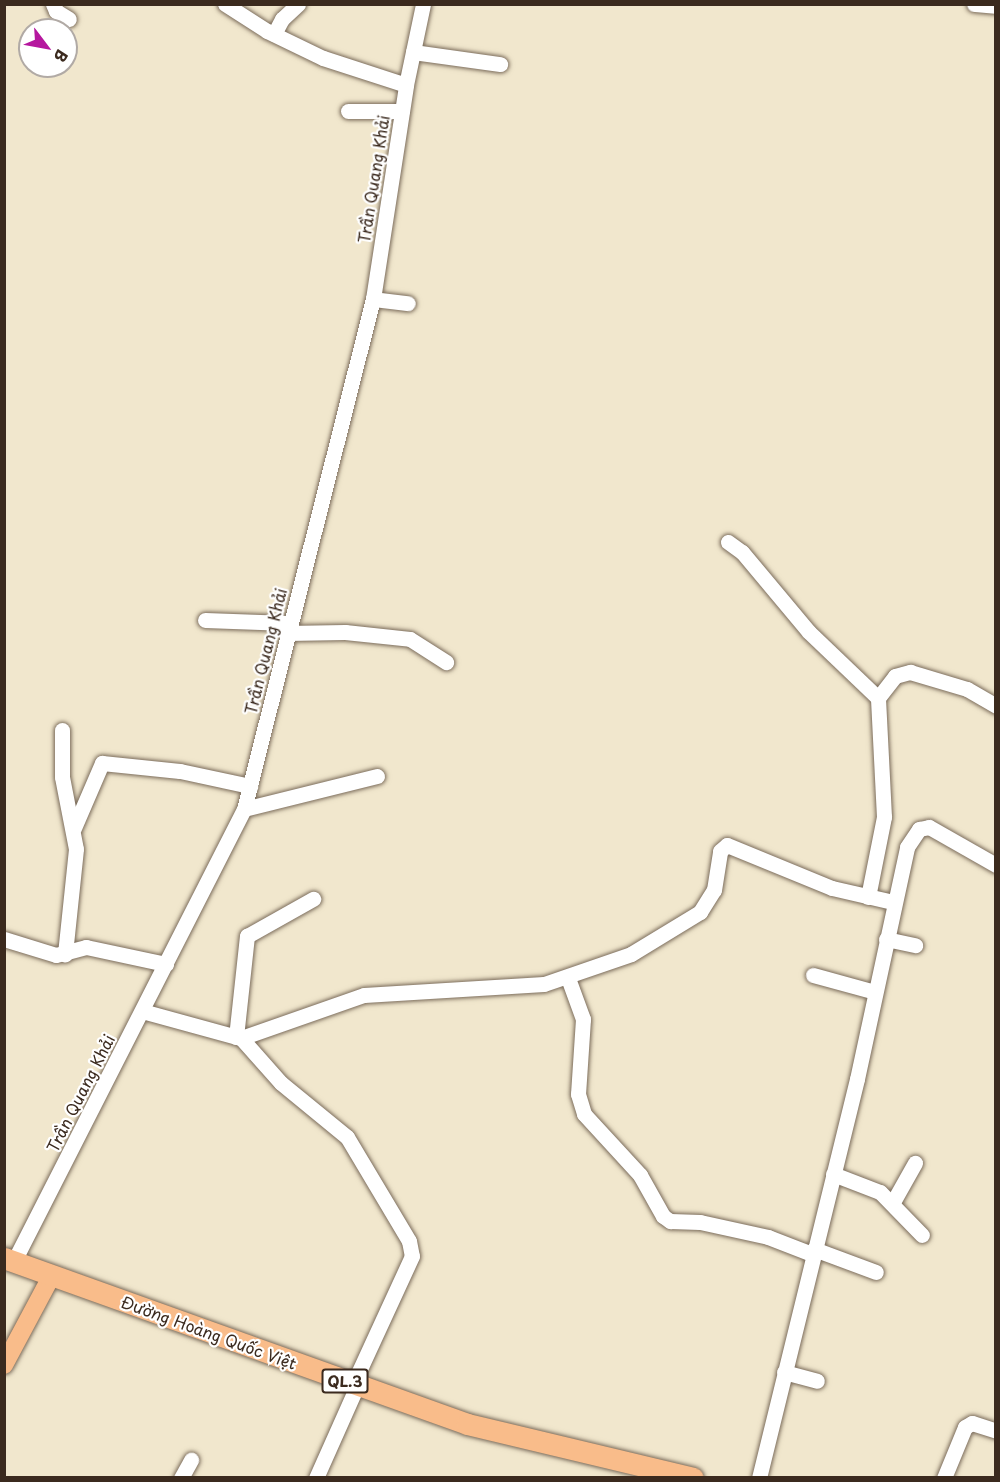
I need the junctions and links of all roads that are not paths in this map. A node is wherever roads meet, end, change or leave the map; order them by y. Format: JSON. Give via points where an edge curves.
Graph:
{"nodes":[{"id":1,"x":53,"y":4,"type":"edge"},
{"id":2,"x":225,"y":4,"type":"edge"},
{"id":3,"x":298,"y":4,"type":"edge"},
{"id":4,"x":423,"y":4,"type":"edge"},
{"id":5,"x":974,"y":4,"type":"edge"},
{"id":6,"x":996,"y":6,"type":"edge"},
{"id":7,"x":67,"y":18,"type":"edge"},
{"id":8,"x":274,"y":34,"type":"junction"},
{"id":9,"x":413,"y":52,"type":"junction"},
{"id":10,"x":500,"y":64,"type":"dead end"},
{"id":11,"x":406,"y":85,"type":"junction"},
{"id":12,"x":348,"y":111,"type":"dead end"},
{"id":13,"x":402,"y":111,"type":"junction"},
{"id":14,"x":373,"y":299,"type":"junction"},
{"id":15,"x":408,"y":303,"type":"dead end"},
{"id":16,"x":728,"y":542,"type":"dead end"},
{"id":17,"x":205,"y":620,"type":"dead end"},
{"id":18,"x":287,"y":628,"type":"junction"},
{"id":19,"x":446,"y":662,"type":"dead end"},
{"id":20,"x":878,"y":698,"type":"junction"},
{"id":21,"x":996,"y":706,"type":"edge"},
{"id":22,"x":62,"y":730,"type":"dead end"},
{"id":23,"x":377,"y":776,"type":"dead end"},
{"id":24,"x":250,"y":786,"type":"junction"},
{"id":25,"x":244,"y":809,"type":"junction"},
{"id":26,"x":74,"y":828,"type":"junction"},
{"id":27,"x":996,"y":865,"type":"edge"},
{"id":28,"x":868,"y":897,"type":"junction"},
{"id":29,"x":313,"y":899,"type":"dead end"},
{"id":30,"x":893,"y":902,"type":"junction"},
{"id":31,"x":4,"y":939,"type":"edge"},
{"id":32,"x":886,"y":939,"type":"junction"},
{"id":33,"x":915,"y":945,"type":"dead end"},
{"id":34,"x":65,"y":954,"type":"junction"},
{"id":35,"x":166,"y":964,"type":"junction"},
{"id":36,"x":813,"y":975,"type":"dead end"},
{"id":37,"x":568,"y":978,"type":"junction"},
{"id":38,"x":875,"y":992,"type":"junction"},
{"id":39,"x":142,"y":1011,"type":"junction"},
{"id":40,"x":239,"y":1037,"type":"junction"},
{"id":41,"x":915,"y":1163,"type":"dead end"},
{"id":42,"x":833,"y":1174,"type":"junction"},
{"id":43,"x":893,"y":1202,"type":"junction"},
{"id":44,"x":922,"y":1235,"type":"dead end"},
{"id":45,"x":813,"y":1251,"type":"junction"},
{"id":46,"x":9,"y":1260,"type":"edge"},
{"id":47,"x":876,"y":1272,"type":"dead end"},
{"id":48,"x":51,"y":1275,"type":"junction"},
{"id":49,"x":4,"y":1365,"type":"edge"},
{"id":50,"x":784,"y":1372,"type":"junction"},
{"id":51,"x":817,"y":1381,"type":"dead end"},
{"id":52,"x":355,"y":1385,"type":"junction"},
{"id":53,"x":996,"y":1431,"type":"edge"},
{"id":54,"x":191,"y":1460,"type":"dead end"},
{"id":55,"x":182,"y":1478,"type":"edge"},
{"id":56,"x":316,"y":1478,"type":"edge"},
{"id":57,"x":693,"y":1478,"type":"edge"},
{"id":58,"x":759,"y":1478,"type":"edge"},
{"id":59,"x":944,"y":1478,"type":"edge"}],
"edges":[{"from":1,"to":7,"type":"street"},
{"from":2,"to":8,"type":"street"},
{"from":3,"to":8,"type":"street","via":[[282,19]]},
{"from":4,"to":9,"type":"street","name":"Trần Quang Khải"},
{"from":5,"to":6,"type":"street"},
{"from":8,"to":11,"type":"street","via":[[333,62]]},
{"from":9,"to":10,"type":"street"},
{"from":9,"to":11,"type":"street","name":"Trần Quang Khải"},
{"from":11,"to":13,"type":"street","name":"Trần Quang Khải"},
{"from":12,"to":13,"type":"street"},
{"from":13,"to":14,"type":"street","name":"Trần Quang Khải"},
{"from":14,"to":15,"type":"street"},
{"from":14,"to":18,"type":"street","name":"Trần Quang Khải"},
{"from":16,"to":20,"type":"street","via":[[742,552],[809,632]]},
{"from":17,"to":18,"type":"street"},
{"from":18,"to":19,"type":"street","via":[[410,639]]},
{"from":18,"to":24,"type":"street","name":"Trần Quang Khải"},
{"from":20,"to":21,"type":"street","via":[[895,676],[910,672],[967,689]]},
{"from":20,"to":28,"type":"street","via":[[884,817]]},
{"from":22,"to":26,"type":"street","via":[[62,777]]},
{"from":23,"to":25,"type":"street"},
{"from":24,"to":25,"type":"street","name":"Trần Quang Khải"},
{"from":24,"to":26,"type":"street","via":[[180,771],[102,763]]},
{"from":25,"to":35,"type":"street","name":"Trần Quang Khải"},
{"from":26,"to":34,"type":"street","via":[[76,849]]},
{"from":27,"to":30,"type":"street","via":[[940,832],[919,829],[907,847]]},
{"from":28,"to":30,"type":"street"},
{"from":28,"to":37,"type":"street","via":[[832,888],[724,846],[714,890],[700,912],[642,948]]},
{"from":29,"to":40,"type":"street","via":[[247,936]]},
{"from":30,"to":32,"type":"street"},
{"from":31,"to":34,"type":"street","via":[[56,955]]},
{"from":32,"to":33,"type":"street"},
{"from":32,"to":38,"type":"street"},
{"from":34,"to":35,"type":"street","via":[[86,947]]},
{"from":35,"to":39,"type":"street","name":"Trần Quang Khải"},
{"from":36,"to":38,"type":"street"},
{"from":37,"to":40,"type":"street","via":[[523,986],[364,995]]},
{"from":37,"to":45,"type":"street","via":[[583,1019],[578,1094],[584,1114],[640,1175],[663,1216],[670,1221],[700,1222],[768,1237]]},
{"from":38,"to":42,"type":"street"},
{"from":39,"to":40,"type":"street"},
{"from":39,"to":46,"type":"street","name":"Trần Quang Khải"},
{"from":40,"to":52,"type":"street","via":[[281,1083],[347,1137],[411,1245],[410,1261]]},
{"from":41,"to":43,"type":"street"},
{"from":42,"to":43,"type":"street","via":[[880,1192]]},
{"from":42,"to":45,"type":"street"},
{"from":43,"to":44,"type":"street"},
{"from":45,"to":47,"type":"street"},
{"from":45,"to":50,"type":"street"},
{"from":46,"to":48,"type":"highway","name":"Đường Hoàng Quốc Việt","number":"QL.3"},
{"from":48,"to":49,"type":"main road"},
{"from":48,"to":52,"type":"highway","name":"Đường Hoàng Quốc Việt","number":"QL.3"},
{"from":50,"to":51,"type":"street"},
{"from":50,"to":58,"type":"street"},
{"from":52,"to":56,"type":"street"},
{"from":52,"to":57,"type":"highway","name":"Đường Hoàng Quốc Việt","number":"QL.3","via":[[467,1424]]},
{"from":53,"to":59,"type":"street","via":[[972,1423],[965,1427]]},
{"from":54,"to":55,"type":"street"}]}
